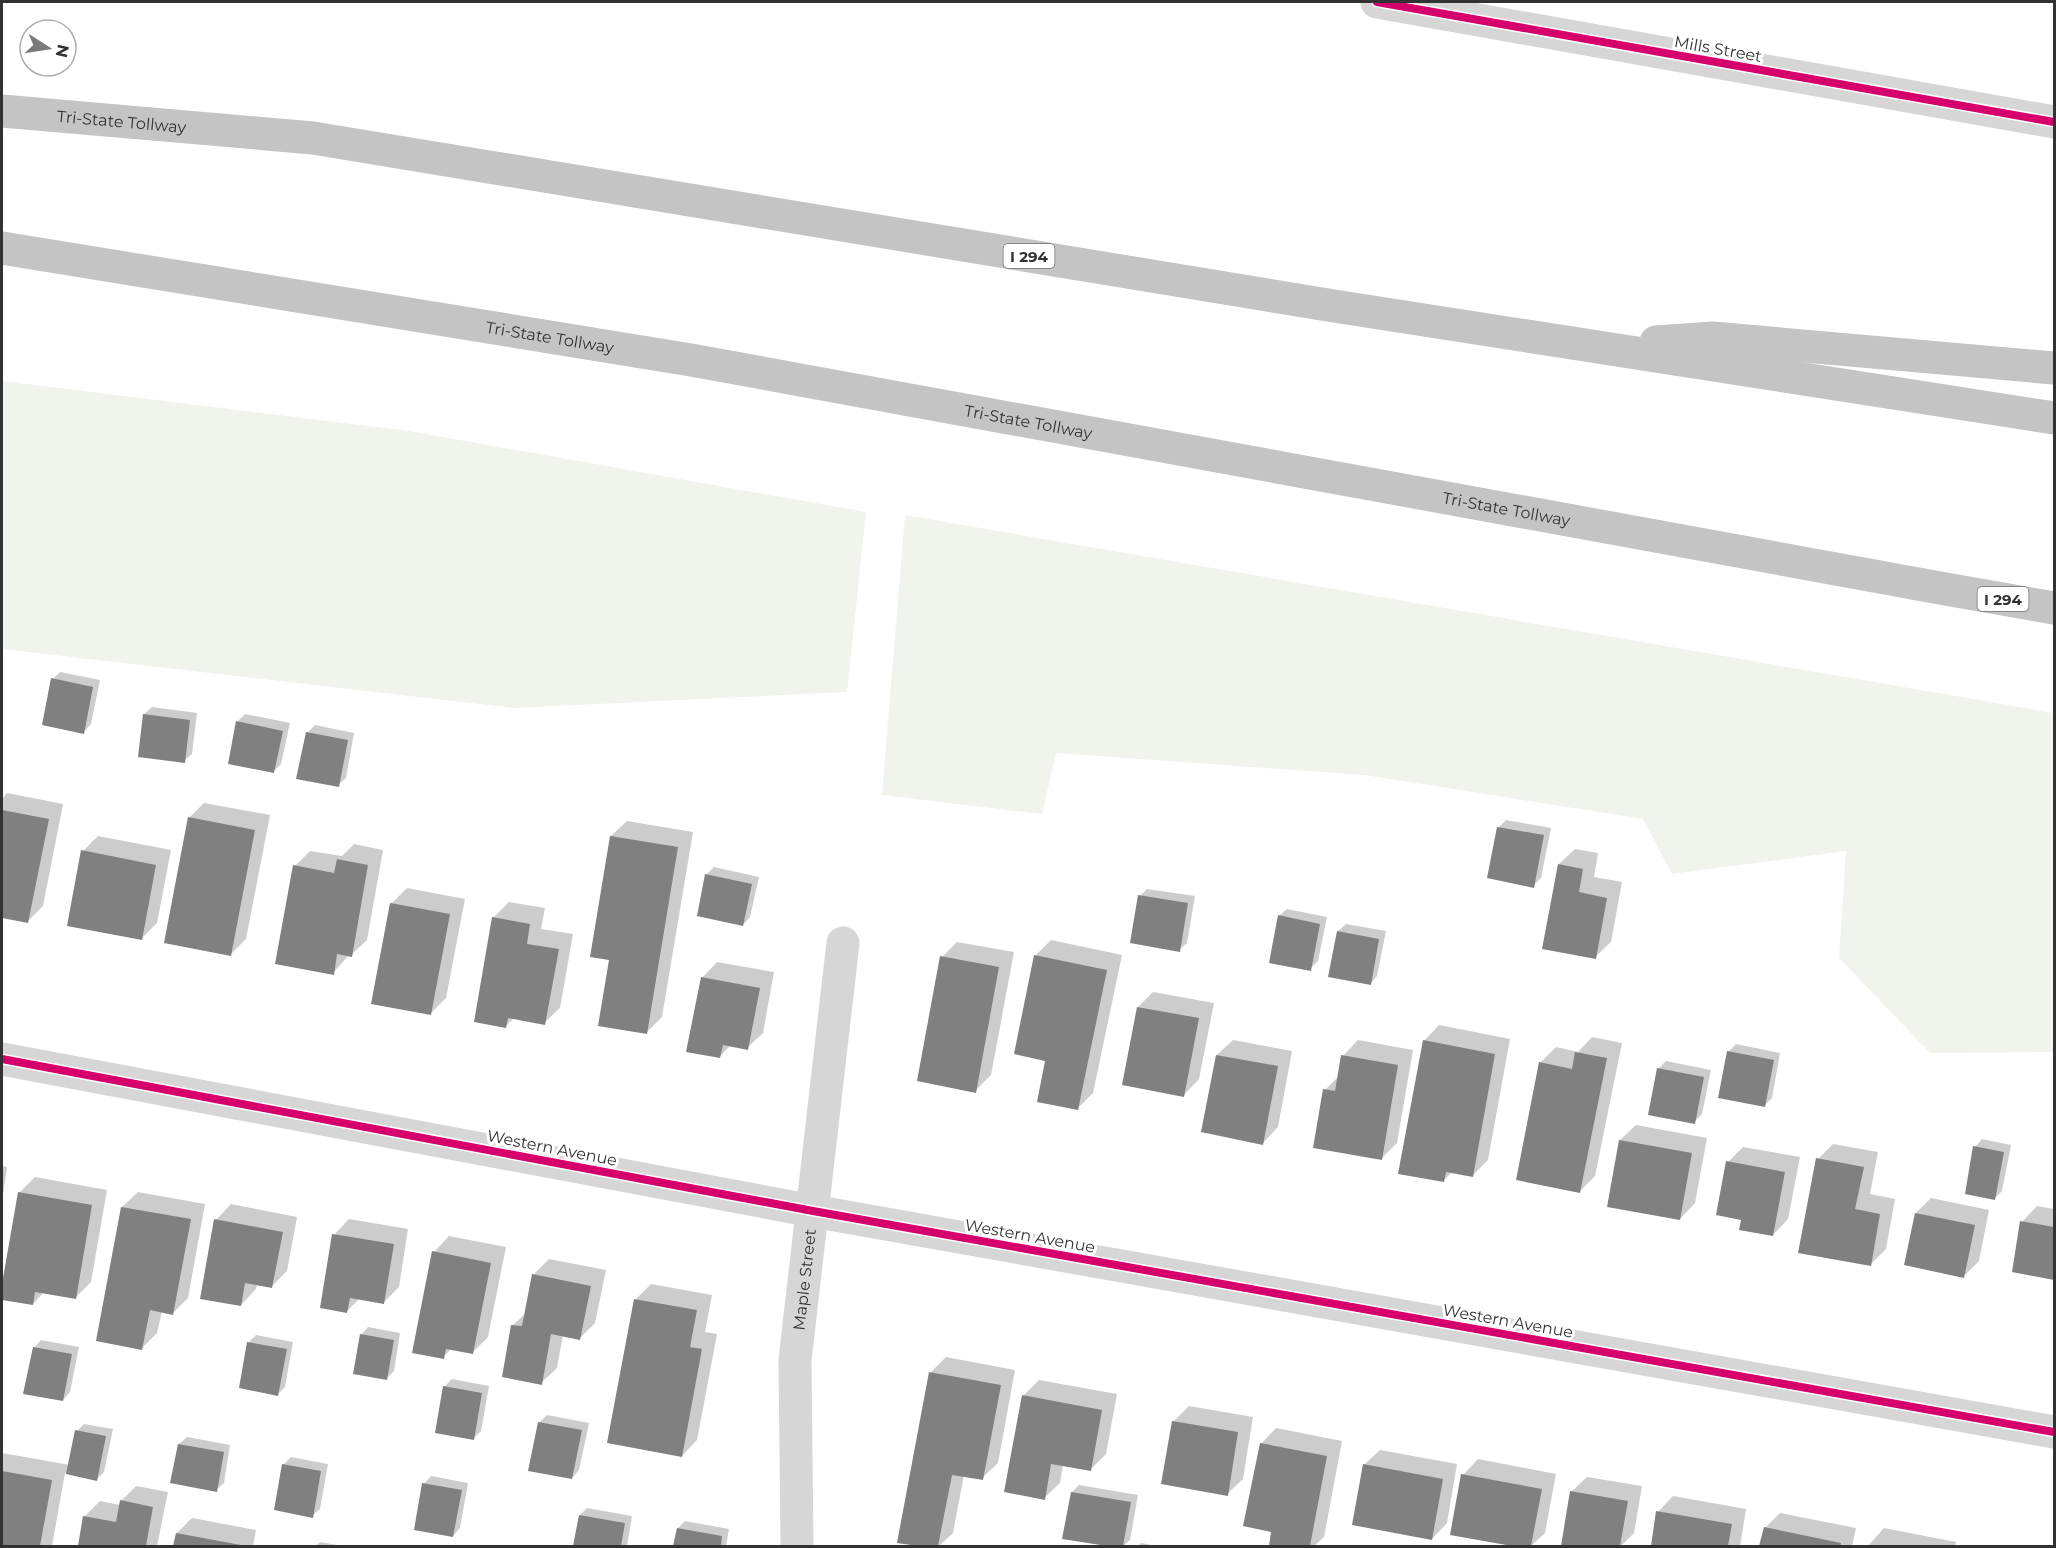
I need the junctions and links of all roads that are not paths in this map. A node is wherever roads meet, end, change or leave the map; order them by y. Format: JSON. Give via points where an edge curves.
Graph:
{"nodes":[{"id":1,"x":1377,"y":2,"type":"edge"},
{"id":2,"x":2,"y":111,"type":"edge"},
{"id":3,"x":2055,"y":122,"type":"edge"},
{"id":4,"x":2,"y":248,"type":"edge"},
{"id":5,"x":1599,"y":346,"type":"junction"},
{"id":6,"x":2055,"y":368,"type":"edge"},
{"id":7,"x":2055,"y":418,"type":"edge"},
{"id":8,"x":1951,"y":590,"type":"junction"},
{"id":9,"x":2055,"y":608,"type":"edge"},
{"id":10,"x":2055,"y":622,"type":"edge"},
{"id":11,"x":843,"y":943,"type":"dead end"},
{"id":12,"x":2,"y":1059,"type":"edge"},
{"id":13,"x":813,"y":1211,"type":"junction"},
{"id":14,"x":2055,"y":1432,"type":"edge"},
{"id":15,"x":797,"y":1546,"type":"edge"}],
"edges":[{"from":1,"to":3,"type":"street","name":"Mills Street"},
{"from":2,"to":5,"type":"highway","name":"Tri-State Tollway","number":"I 294","via":[[313,138]]},
{"from":4,"to":8,"type":"highway","name":"Tri-State Tollway","number":"I 294","via":[[691,360]]},
{"from":5,"to":6,"type":"highway","via":[[1713,338]]},
{"from":5,"to":7,"type":"highway","name":"Tri-State Tollway","number":"I 294"},
{"from":8,"to":9,"type":"highway","name":"Tri-State Tollway","number":"I 294"},
{"from":8,"to":10,"type":"highway"},
{"from":11,"to":13,"type":"street","name":"Maple Street"},
{"from":12,"to":13,"type":"street","name":"Western Avenue"},
{"from":13,"to":14,"type":"street","name":"Western Avenue"},
{"from":13,"to":15,"type":"street","name":"Maple Street","via":[[795,1360]]}]}
